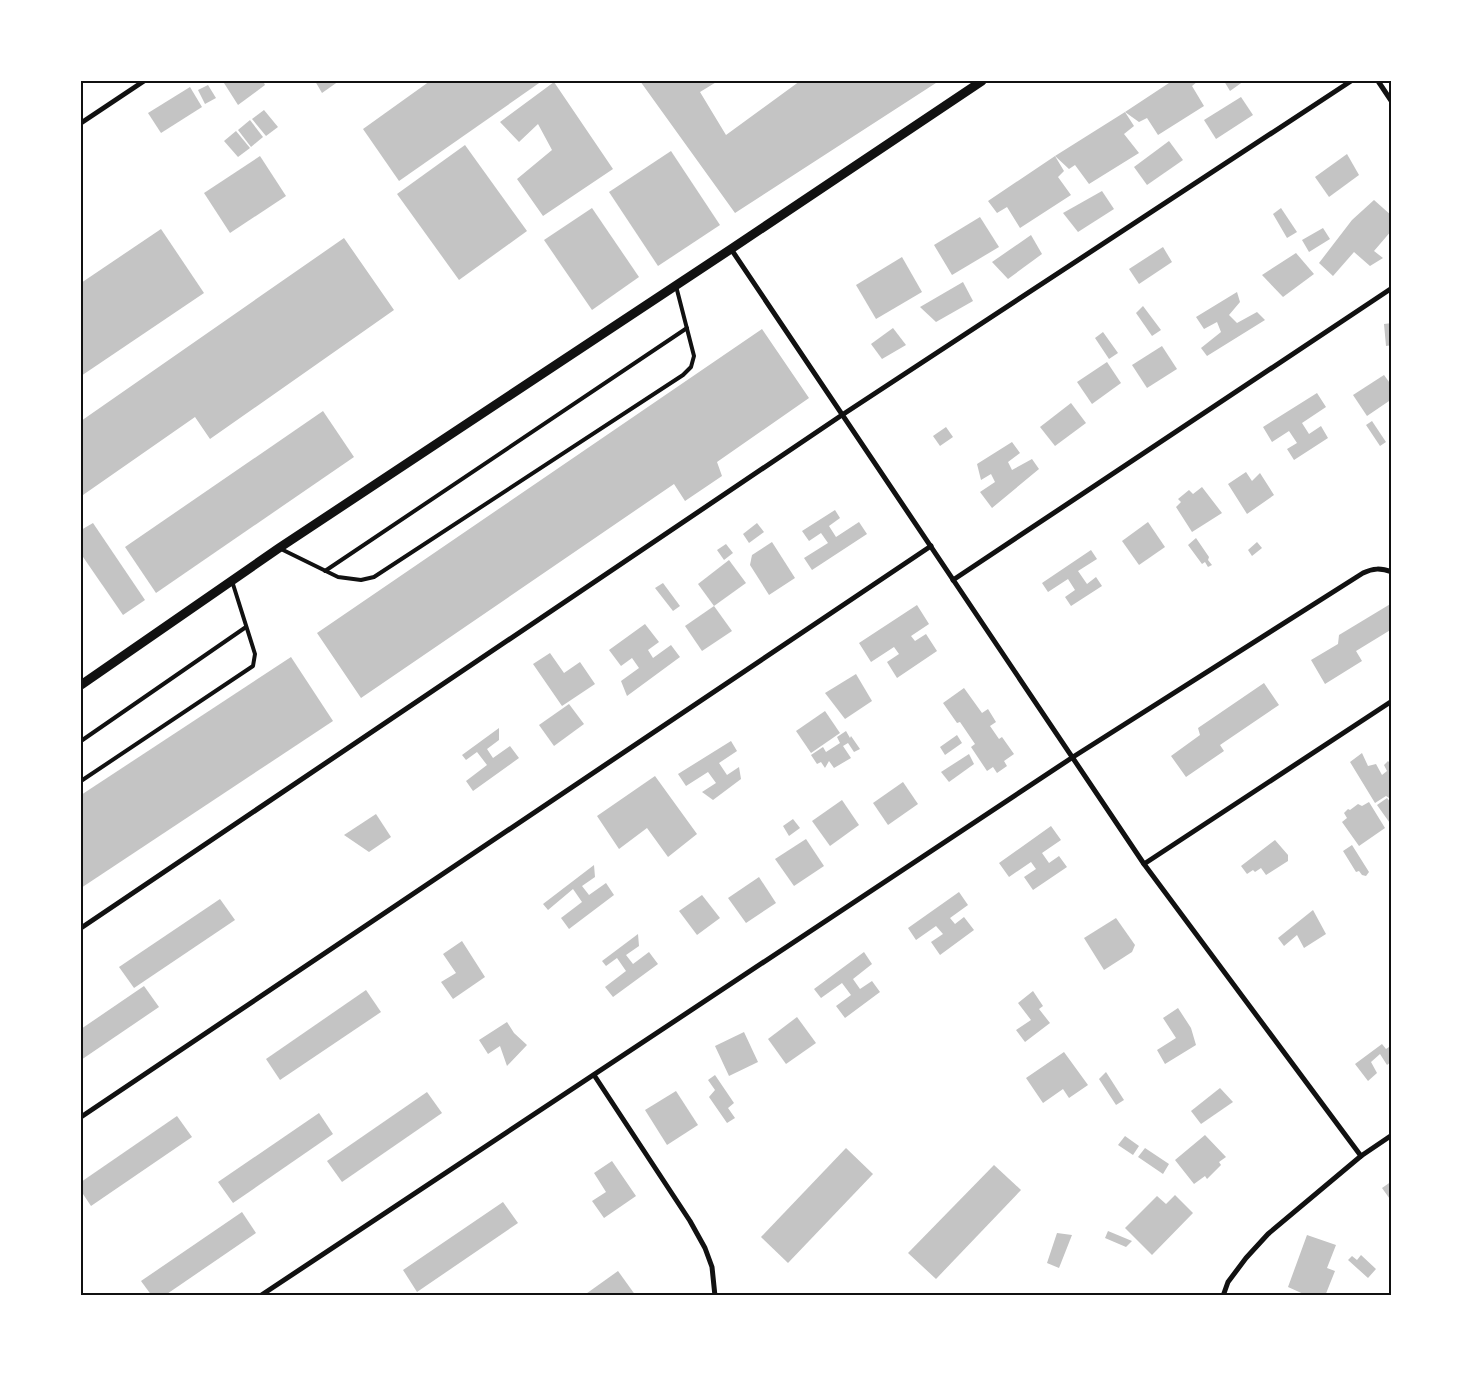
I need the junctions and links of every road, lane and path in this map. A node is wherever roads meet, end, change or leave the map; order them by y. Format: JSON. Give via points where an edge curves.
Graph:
{"nodes":[{"id":1,"x":144,"y":81,"type":"edge"},
{"id":2,"x":982,"y":81,"type":"edge"},
{"id":3,"x":1351,"y":81,"type":"edge"},
{"id":4,"x":1378,"y":81,"type":"edge"},
{"id":5,"x":1392,"y":102,"type":"edge"},
{"id":6,"x":81,"y":123,"type":"edge"},
{"id":7,"x":731,"y":249,"type":"junction"},
{"id":8,"x":676,"y":286,"type":"junction"},
{"id":9,"x":1392,"y":288,"type":"edge"},
{"id":10,"x":687,"y":328,"type":"junction"},
{"id":11,"x":842,"y":415,"type":"junction"},
{"id":12,"x":931,"y":546,"type":"junction"},
{"id":13,"x":279,"y":548,"type":"junction"},
{"id":14,"x":325,"y":571,"type":"junction"},
{"id":15,"x":1392,"y":572,"type":"edge"},
{"id":16,"x":953,"y":580,"type":"junction"},
{"id":17,"x":232,"y":581,"type":"junction"},
{"id":18,"x":246,"y":627,"type":"junction"},
{"id":19,"x":81,"y":685,"type":"edge"},
{"id":20,"x":1392,"y":701,"type":"edge"},
{"id":21,"x":81,"y":741,"type":"edge"},
{"id":22,"x":1073,"y":757,"type":"junction"},
{"id":23,"x":81,"y":781,"type":"edge"},
{"id":24,"x":1144,"y":864,"type":"junction"},
{"id":25,"x":81,"y":928,"type":"edge"},
{"id":26,"x":594,"y":1075,"type":"junction"},
{"id":27,"x":81,"y":1117,"type":"edge"},
{"id":28,"x":1392,"y":1135,"type":"edge"},
{"id":29,"x":1360,"y":1156,"type":"junction"},
{"id":30,"x":260,"y":1296,"type":"edge"},
{"id":31,"x":715,"y":1296,"type":"edge"},
{"id":32,"x":1223,"y":1296,"type":"edge"}],
"edges":[{"from":1,"to":6,"type":"street"},
{"from":2,"to":7,"type":"street"},
{"from":3,"to":11,"type":"street"},
{"from":4,"to":5,"type":"street"},
{"from":7,"to":8,"type":"street"},
{"from":7,"to":11,"type":"street"},
{"from":8,"to":10,"type":"lane"},
{"from":8,"to":13,"type":"street"},
{"from":9,"to":16,"type":"street"},
{"from":10,"to":14,"type":"lane"},
{"from":10,"to":14,"type":"lane","via":[[694,356],[691,367],[683,375],[374,577],[361,580],[338,577]]},
{"from":11,"to":12,"type":"street"},
{"from":11,"to":25,"type":"street"},
{"from":12,"to":16,"type":"street"},
{"from":12,"to":27,"type":"street"},
{"from":13,"to":14,"type":"lane"},
{"from":13,"to":17,"type":"street"},
{"from":15,"to":22,"type":"street","via":[[1382,569],[1363,572]]},
{"from":16,"to":22,"type":"street"},
{"from":17,"to":18,"type":"lane"},
{"from":17,"to":19,"type":"street"},
{"from":18,"to":21,"type":"lane"},
{"from":18,"to":23,"type":"lane","via":[[255,654],[253,666]]},
{"from":20,"to":24,"type":"street"},
{"from":22,"to":24,"type":"street"},
{"from":22,"to":26,"type":"street"},
{"from":24,"to":29,"type":"street"},
{"from":26,"to":30,"type":"street"},
{"from":26,"to":31,"type":"street","via":[[705,1248],[712,1267]]},
{"from":28,"to":29,"type":"street"},
{"from":29,"to":32,"type":"street","via":[[1268,1234],[1228,1282]]}]}
